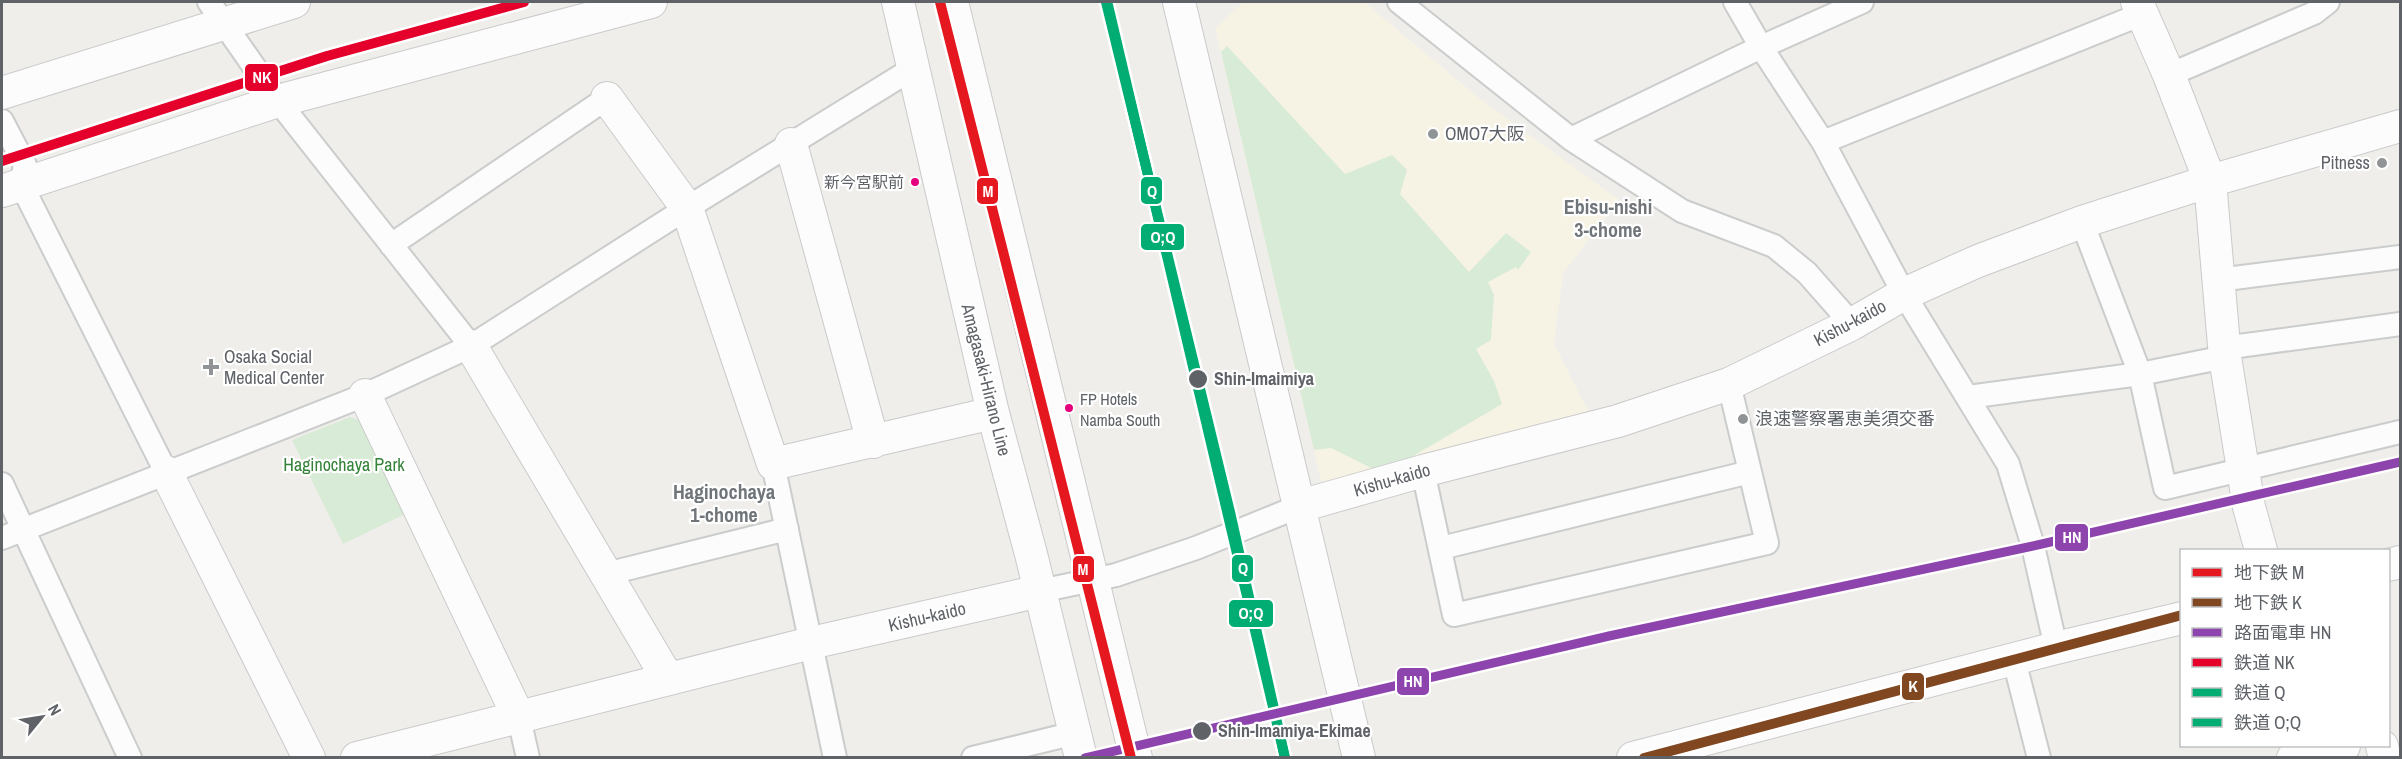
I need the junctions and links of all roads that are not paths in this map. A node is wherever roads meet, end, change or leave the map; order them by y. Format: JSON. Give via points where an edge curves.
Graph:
{"nodes":[{"id":1,"x":294,"y":2,"type":"edge"},
{"id":2,"x":651,"y":2,"type":"edge"},
{"id":3,"x":898,"y":2,"type":"edge"},
{"id":4,"x":952,"y":2,"type":"edge"},
{"id":5,"x":1179,"y":2,"type":"edge"},
{"id":6,"x":1399,"y":2,"type":"edge"},
{"id":7,"x":1735,"y":2,"type":"edge"},
{"id":8,"x":1862,"y":2,"type":"edge"},
{"id":9,"x":2328,"y":2,"type":"edge"},
{"id":10,"x":2140,"y":8,"type":"edge"},
{"id":11,"x":216,"y":13,"type":"edge"},
{"id":12,"x":1761,"y":47,"type":"junction"},
{"id":13,"x":912,"y":69,"type":"junction"},
{"id":14,"x":2169,"y":75,"type":"junction"},
{"id":15,"x":2,"y":93,"type":"edge"},
{"id":16,"x":607,"y":98,"type":"joint"},
{"id":17,"x":278,"y":101,"type":"junction"},
{"id":18,"x":2,"y":121,"type":"edge"},
{"id":19,"x":2400,"y":126,"type":"edge"},
{"id":20,"x":1571,"y":139,"type":"junction"},
{"id":21,"x":1823,"y":142,"type":"junction"},
{"id":22,"x":791,"y":144,"type":"junction"},
{"id":23,"x":2210,"y":181,"type":"junction"},
{"id":24,"x":11,"y":188,"type":"edge"},
{"id":25,"x":687,"y":208,"type":"junction"},
{"id":26,"x":2082,"y":222,"type":"junction"},
{"id":27,"x":391,"y":245,"type":"junction"},
{"id":28,"x":2400,"y":257,"type":"edge"},
{"id":29,"x":2218,"y":280,"type":"junction"},
{"id":30,"x":1904,"y":294,"type":"junction"},
{"id":31,"x":1852,"y":324,"type":"junction"},
{"id":32,"x":2400,"y":324,"type":"edge"},
{"id":33,"x":471,"y":346,"type":"junction"},
{"id":34,"x":2225,"y":352,"type":"junction"},
{"id":35,"x":2140,"y":374,"type":"junction"},
{"id":36,"x":1729,"y":384,"type":"junction"},
{"id":37,"x":365,"y":395,"type":"junction"},
{"id":38,"x":1968,"y":397,"type":"junction"},
{"id":39,"x":993,"y":413,"type":"junction"},
{"id":40,"x":2400,"y":432,"type":"edge"},
{"id":41,"x":873,"y":442,"type":"junction"},
{"id":42,"x":773,"y":464,"type":"junction"},
{"id":43,"x":2244,"y":470,"type":"junction"},
{"id":44,"x":1423,"y":471,"type":"junction"},
{"id":45,"x":166,"y":472,"type":"junction"},
{"id":46,"x":1750,"y":472,"type":"junction"},
{"id":47,"x":2,"y":484,"type":"edge"},
{"id":48,"x":1300,"y":506,"type":"junction"},
{"id":49,"x":787,"y":529,"type":"junction"},
{"id":50,"x":12,"y":534,"type":"edge"},
{"id":51,"x":1441,"y":548,"type":"junction"},
{"id":52,"x":2261,"y":549,"type":"edge"},
{"id":53,"x":606,"y":574,"type":"junction"},
{"id":54,"x":1093,"y":580,"type":"junction"},
{"id":55,"x":1040,"y":591,"type":"junction"},
{"id":56,"x":2180,"y":618,"type":"edge"},
{"id":57,"x":811,"y":643,"type":"junction"},
{"id":58,"x":2056,"y":648,"type":"junction"},
{"id":59,"x":2014,"y":660,"type":"junction"},
{"id":60,"x":668,"y":679,"type":"junction"},
{"id":61,"x":519,"y":718,"type":"junction"},
{"id":62,"x":1078,"y":745,"type":"edge"},
{"id":63,"x":2340,"y":747,"type":"edge"},
{"id":64,"x":130,"y":758,"type":"edge"},
{"id":65,"x":309,"y":758,"type":"edge"},
{"id":66,"x":357,"y":758,"type":"edge"},
{"id":67,"x":528,"y":758,"type":"edge"},
{"id":68,"x":835,"y":758,"type":"edge"},
{"id":69,"x":973,"y":758,"type":"edge"},
{"id":70,"x":1136,"y":758,"type":"edge"},
{"id":71,"x":1359,"y":758,"type":"edge"},
{"id":72,"x":1633,"y":758,"type":"edge"},
{"id":73,"x":2039,"y":758,"type":"edge"},
{"id":74,"x":2294,"y":758,"type":"edge"}],
"edges":[{"from":1,"to":11,"type":"street"},
{"from":2,"to":17,"type":"street"},
{"from":3,"to":13,"type":"street","name":"Amagasaki-Hirano Line"},
{"from":4,"to":54,"type":"street"},
{"from":5,"to":48,"type":"street"},
{"from":6,"to":20,"type":"street"},
{"from":7,"to":12,"type":"street"},
{"from":8,"to":12,"type":"street"},
{"from":9,"to":14,"type":"street","via":[[2314,13]]},
{"from":10,"to":14,"type":"street"},
{"from":10,"to":21,"type":"street"},
{"from":11,"to":15,"type":"street"},
{"from":11,"to":17,"type":"street"},
{"from":12,"to":20,"type":"street"},
{"from":12,"to":21,"type":"street"},
{"from":13,"to":22,"type":"street"},
{"from":13,"to":39,"type":"street","name":"Amagasaki-Hirano Line"},
{"from":14,"to":23,"type":"street"},
{"from":16,"to":25,"type":"street"},
{"from":16,"to":27,"type":"street"},
{"from":17,"to":24,"type":"street"},
{"from":17,"to":27,"type":"street"},
{"from":18,"to":24,"type":"street","via":[[25,165]]},
{"from":19,"to":23,"type":"street","name":"Kishu-kaido"},
{"from":20,"to":31,"type":"street","via":[[1682,211],[1774,246],[1807,273]]},
{"from":21,"to":30,"type":"street"},
{"from":22,"to":25,"type":"street"},
{"from":22,"to":41,"type":"street"},
{"from":23,"to":26,"type":"street","name":"Kishu-kaido"},
{"from":23,"to":29,"type":"street"},
{"from":24,"to":45,"type":"street"},
{"from":25,"to":33,"type":"street"},
{"from":25,"to":42,"type":"street"},
{"from":26,"to":30,"type":"street","name":"Kishu-kaido"},
{"from":26,"to":35,"type":"street"},
{"from":27,"to":33,"type":"street"},
{"from":28,"to":29,"type":"street"},
{"from":29,"to":34,"type":"street"},
{"from":30,"to":31,"type":"street","name":"Kishu-kaido"},
{"from":30,"to":38,"type":"street"},
{"from":31,"to":36,"type":"street","name":"Kishu-kaido"},
{"from":32,"to":34,"type":"street"},
{"from":33,"to":37,"type":"street"},
{"from":33,"to":53,"type":"street"},
{"from":34,"to":35,"type":"street"},
{"from":34,"to":43,"type":"street"},
{"from":35,"to":38,"type":"street"},
{"from":35,"to":43,"type":"street","via":[[2165,488]]},
{"from":36,"to":44,"type":"street","name":"Kishu-kaido","via":[[1618,421]]},
{"from":36,"to":46,"type":"street"},
{"from":37,"to":45,"type":"street"},
{"from":37,"to":61,"type":"street"},
{"from":38,"to":58,"type":"street","via":[[2008,464],[2033,546]]},
{"from":39,"to":41,"type":"street"},
{"from":39,"to":55,"type":"street","name":"Amagasaki-Hirano Line"},
{"from":40,"to":43,"type":"street"},
{"from":41,"to":42,"type":"street"},
{"from":42,"to":49,"type":"street"},
{"from":43,"to":52,"type":"street"},
{"from":44,"to":48,"type":"street","name":"Kishu-kaido"},
{"from":44,"to":51,"type":"street"},
{"from":45,"to":50,"type":"street"},
{"from":45,"to":65,"type":"street"},
{"from":46,"to":51,"type":"street"},
{"from":46,"to":51,"type":"street","via":[[1767,543],[1454,615]]},
{"from":47,"to":50,"type":"street"},
{"from":48,"to":54,"type":"street","name":"Kishu-kaido","via":[[1188,551]]},
{"from":48,"to":71,"type":"street"},
{"from":49,"to":53,"type":"street"},
{"from":49,"to":57,"type":"street"},
{"from":50,"to":64,"type":"street"},
{"from":53,"to":60,"type":"street"},
{"from":54,"to":55,"type":"street","name":"Kishu-kaido"},
{"from":54,"to":70,"type":"street"},
{"from":55,"to":57,"type":"street","name":"Kishu-kaido"},
{"from":55,"to":62,"type":"street","name":"Amagasaki-Hirano Line"},
{"from":56,"to":58,"type":"street"},
{"from":57,"to":60,"type":"street","name":"Kishu-kaido"},
{"from":57,"to":68,"type":"street"},
{"from":58,"to":59,"type":"street"},
{"from":59,"to":72,"type":"street"},
{"from":59,"to":73,"type":"street"},
{"from":60,"to":61,"type":"street","name":"Kishu-kaido"},
{"from":61,"to":66,"type":"street","name":"Kishu-kaido"},
{"from":61,"to":67,"type":"street"},
{"from":62,"to":69,"type":"street"},
{"from":63,"to":74,"type":"street"}]}
